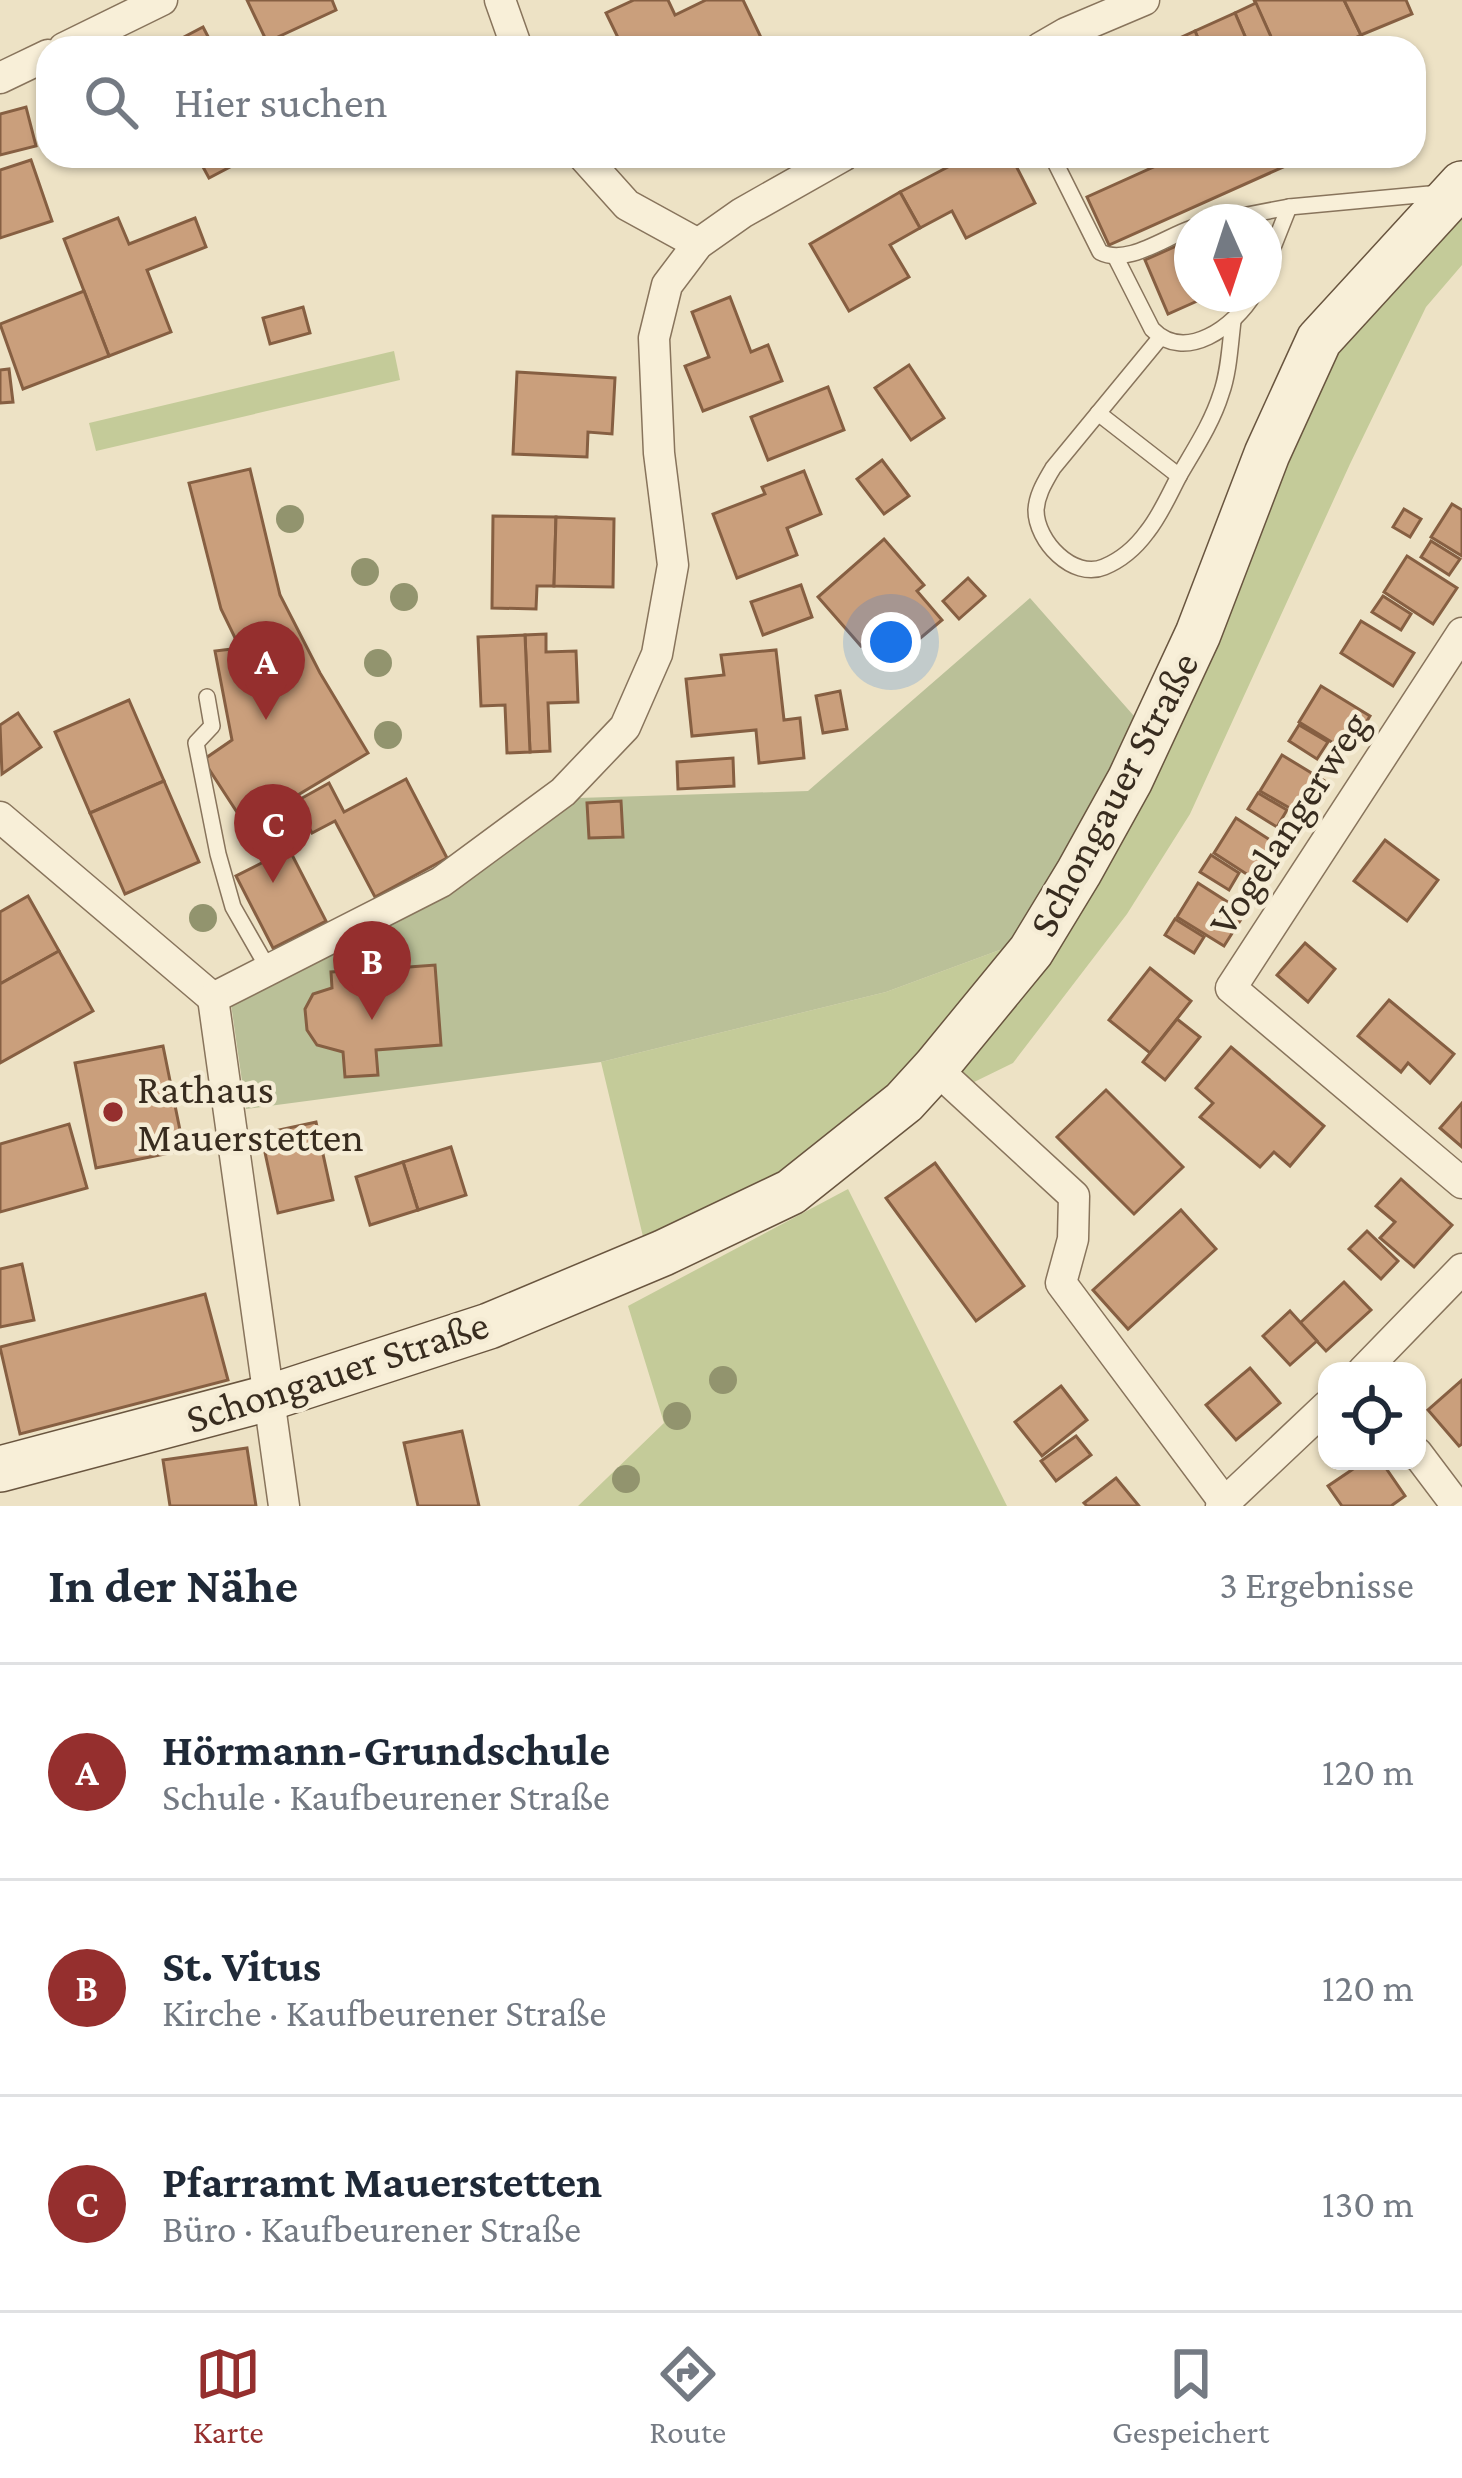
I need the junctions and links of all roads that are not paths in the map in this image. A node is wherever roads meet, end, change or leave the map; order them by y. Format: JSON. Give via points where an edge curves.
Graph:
{"nodes":[{"id":1,"x":163,"y":0,"type":"edge"},
{"id":2,"x":500,"y":0,"type":"edge"},
{"id":3,"x":1144,"y":0,"type":"edge"},
{"id":4,"x":89,"y":36,"type":"edge"},
{"id":5,"x":514,"y":36,"type":"edge"},
{"id":6,"x":1061,"y":36,"type":"edge"},
{"id":7,"x":36,"y":62,"type":"edge"},
{"id":8,"x":0,"y":78,"type":"edge"},
{"id":9,"x":594,"y":168,"type":"edge"},
{"id":10,"x":822,"y":168,"type":"edge"},
{"id":11,"x":1058,"y":168,"type":"edge"},
{"id":12,"x":1457,"y":188,"type":"edge"},
{"id":13,"x":1289,"y":207,"type":"junction"},
{"id":14,"x":1282,"y":208,"type":"edge"},
{"id":15,"x":1282,"y":225,"type":"edge"},
{"id":16,"x":1174,"y":235,"type":"edge"},
{"id":17,"x":698,"y":244,"type":"junction"},
{"id":18,"x":1116,"y":258,"type":"junction"},
{"id":19,"x":1240,"y":312,"type":"edge"},
{"id":20,"x":1233,"y":321,"type":"junction"},
{"id":21,"x":1160,"y":338,"type":"junction"},
{"id":22,"x":1098,"y":413,"type":"junction"},
{"id":23,"x":1179,"y":476,"type":"junction"},
{"id":24,"x":1462,"y":633,"type":"edge"},
{"id":25,"x":207,"y":697,"type":"dead end"},
{"id":26,"x":0,"y":817,"type":"edge"},
{"id":27,"x":269,"y":970,"type":"junction"},
{"id":28,"x":213,"y":998,"type":"junction"},
{"id":29,"x":935,"y":1068,"type":"junction"},
{"id":30,"x":1462,"y":1183,"type":"edge"},
{"id":31,"x":1462,"y":1269,"type":"edge"},
{"id":32,"x":1372,"y":1362,"type":"edge"},
{"id":33,"x":268,"y":1398,"type":"junction"},
{"id":34,"x":1318,"y":1415,"type":"edge"},
{"id":35,"x":1426,"y":1466,"type":"edge"},
{"id":36,"x":0,"y":1469,"type":"edge"},
{"id":37,"x":1223,"y":1505,"type":"edge"},
{"id":38,"x":284,"y":1506,"type":"edge"},
{"id":39,"x":1457,"y":1506,"type":"edge"}],
"edges":[{"from":1,"to":4,"type":"street"},
{"from":2,"to":5,"type":"street"},
{"from":3,"to":6,"type":"street"},
{"from":7,"to":8,"type":"street"},
{"from":9,"to":17,"type":"street","via":[[627,205]]},
{"from":10,"to":17,"type":"street"},
{"from":11,"to":18,"type":"lane","via":[[1100,252]]},
{"from":12,"to":13,"type":"lane"},
{"from":12,"to":29,"type":"main road","name":"Schongauer Straße","via":[[1319,340],[1130,780],[1030,951]]},
{"from":13,"to":14,"type":"lane"},
{"from":13,"to":15,"type":"lane"},
{"from":16,"to":18,"type":"lane"},
{"from":17,"to":27,"type":"street","via":[[667,285],[654,338],[673,565],[657,654],[625,727],[563,792],[441,882]]},
{"from":18,"to":21,"type":"lane"},
{"from":19,"to":20,"type":"lane"},
{"from":20,"to":21,"type":"lane","via":[[1190,342]]},
{"from":20,"to":23,"type":"lane","via":[[1223,391]]},
{"from":21,"to":22,"type":"lane"},
{"from":22,"to":23,"type":"lane"},
{"from":22,"to":23,"type":"lane","via":[[1053,469],[1036,507],[1047,540],[1074,567],[1101,569],[1120,559],[1150,529]]},
{"from":24,"to":30,"type":"street","name":"Vogelangerweg","via":[[1232,988]]},
{"from":25,"to":27,"type":"lane","via":[[212,726],[196,743],[214,834],[233,908]]},
{"from":26,"to":28,"type":"street"},
{"from":27,"to":28,"type":"street"},
{"from":28,"to":33,"type":"street"},
{"from":29,"to":33,"type":"main road","name":"Schongauer Straße","via":[[790,1192],[489,1326]]},
{"from":29,"to":37,"type":"street","via":[[1074,1196],[1061,1283]]},
{"from":31,"to":32,"type":"street"},
{"from":33,"to":36,"type":"main road","name":"Schongauer Straße"},
{"from":33,"to":38,"type":"street"},
{"from":34,"to":37,"type":"street"},
{"from":35,"to":39,"type":"street"}]}
